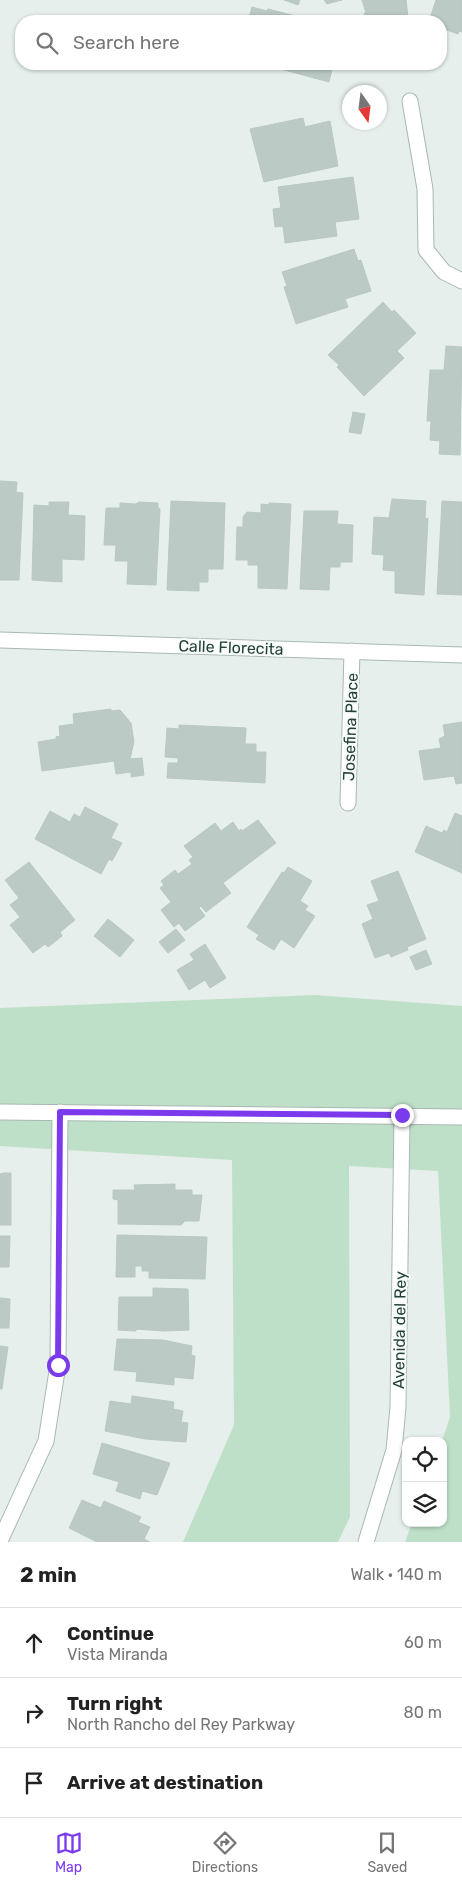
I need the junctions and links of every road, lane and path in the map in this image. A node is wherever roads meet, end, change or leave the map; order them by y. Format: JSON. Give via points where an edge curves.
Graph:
{"nodes":[{"id":1,"x":410,"y":101,"type":"dead end"},
{"id":2,"x":462,"y":281,"type":"edge"},
{"id":3,"x":0,"y":640,"type":"edge"},
{"id":4,"x":352,"y":651,"type":"junction"},
{"id":5,"x":462,"y":655,"type":"edge"},
{"id":6,"x":348,"y":803,"type":"dead end"},
{"id":7,"x":0,"y":1112,"type":"edge"},
{"id":8,"x":60,"y":1112,"type":"junction"},
{"id":9,"x":402,"y":1115,"type":"junction"},
{"id":10,"x":462,"y":1117,"type":"edge"},
{"id":11,"x":0,"y":1541,"type":"edge"},
{"id":12,"x":366,"y":1542,"type":"edge"}],
"edges":[{"from":1,"to":2,"type":"street","via":[[425,189],[426,250],[444,272]]},
{"from":3,"to":4,"type":"street","name":"Calle Florecita"},
{"from":4,"to":5,"type":"street","name":"Calle Florecita"},
{"from":4,"to":6,"type":"street","name":"Josefina Place"},
{"from":7,"to":8,"type":"street"},
{"from":8,"to":9,"type":"street"},
{"from":8,"to":11,"type":"street","via":[[58,1365],[46,1442]]},
{"from":9,"to":10,"type":"street"},
{"from":9,"to":12,"type":"street","name":"Avenida del Rey","via":[[398,1407],[394,1450]]}]}
